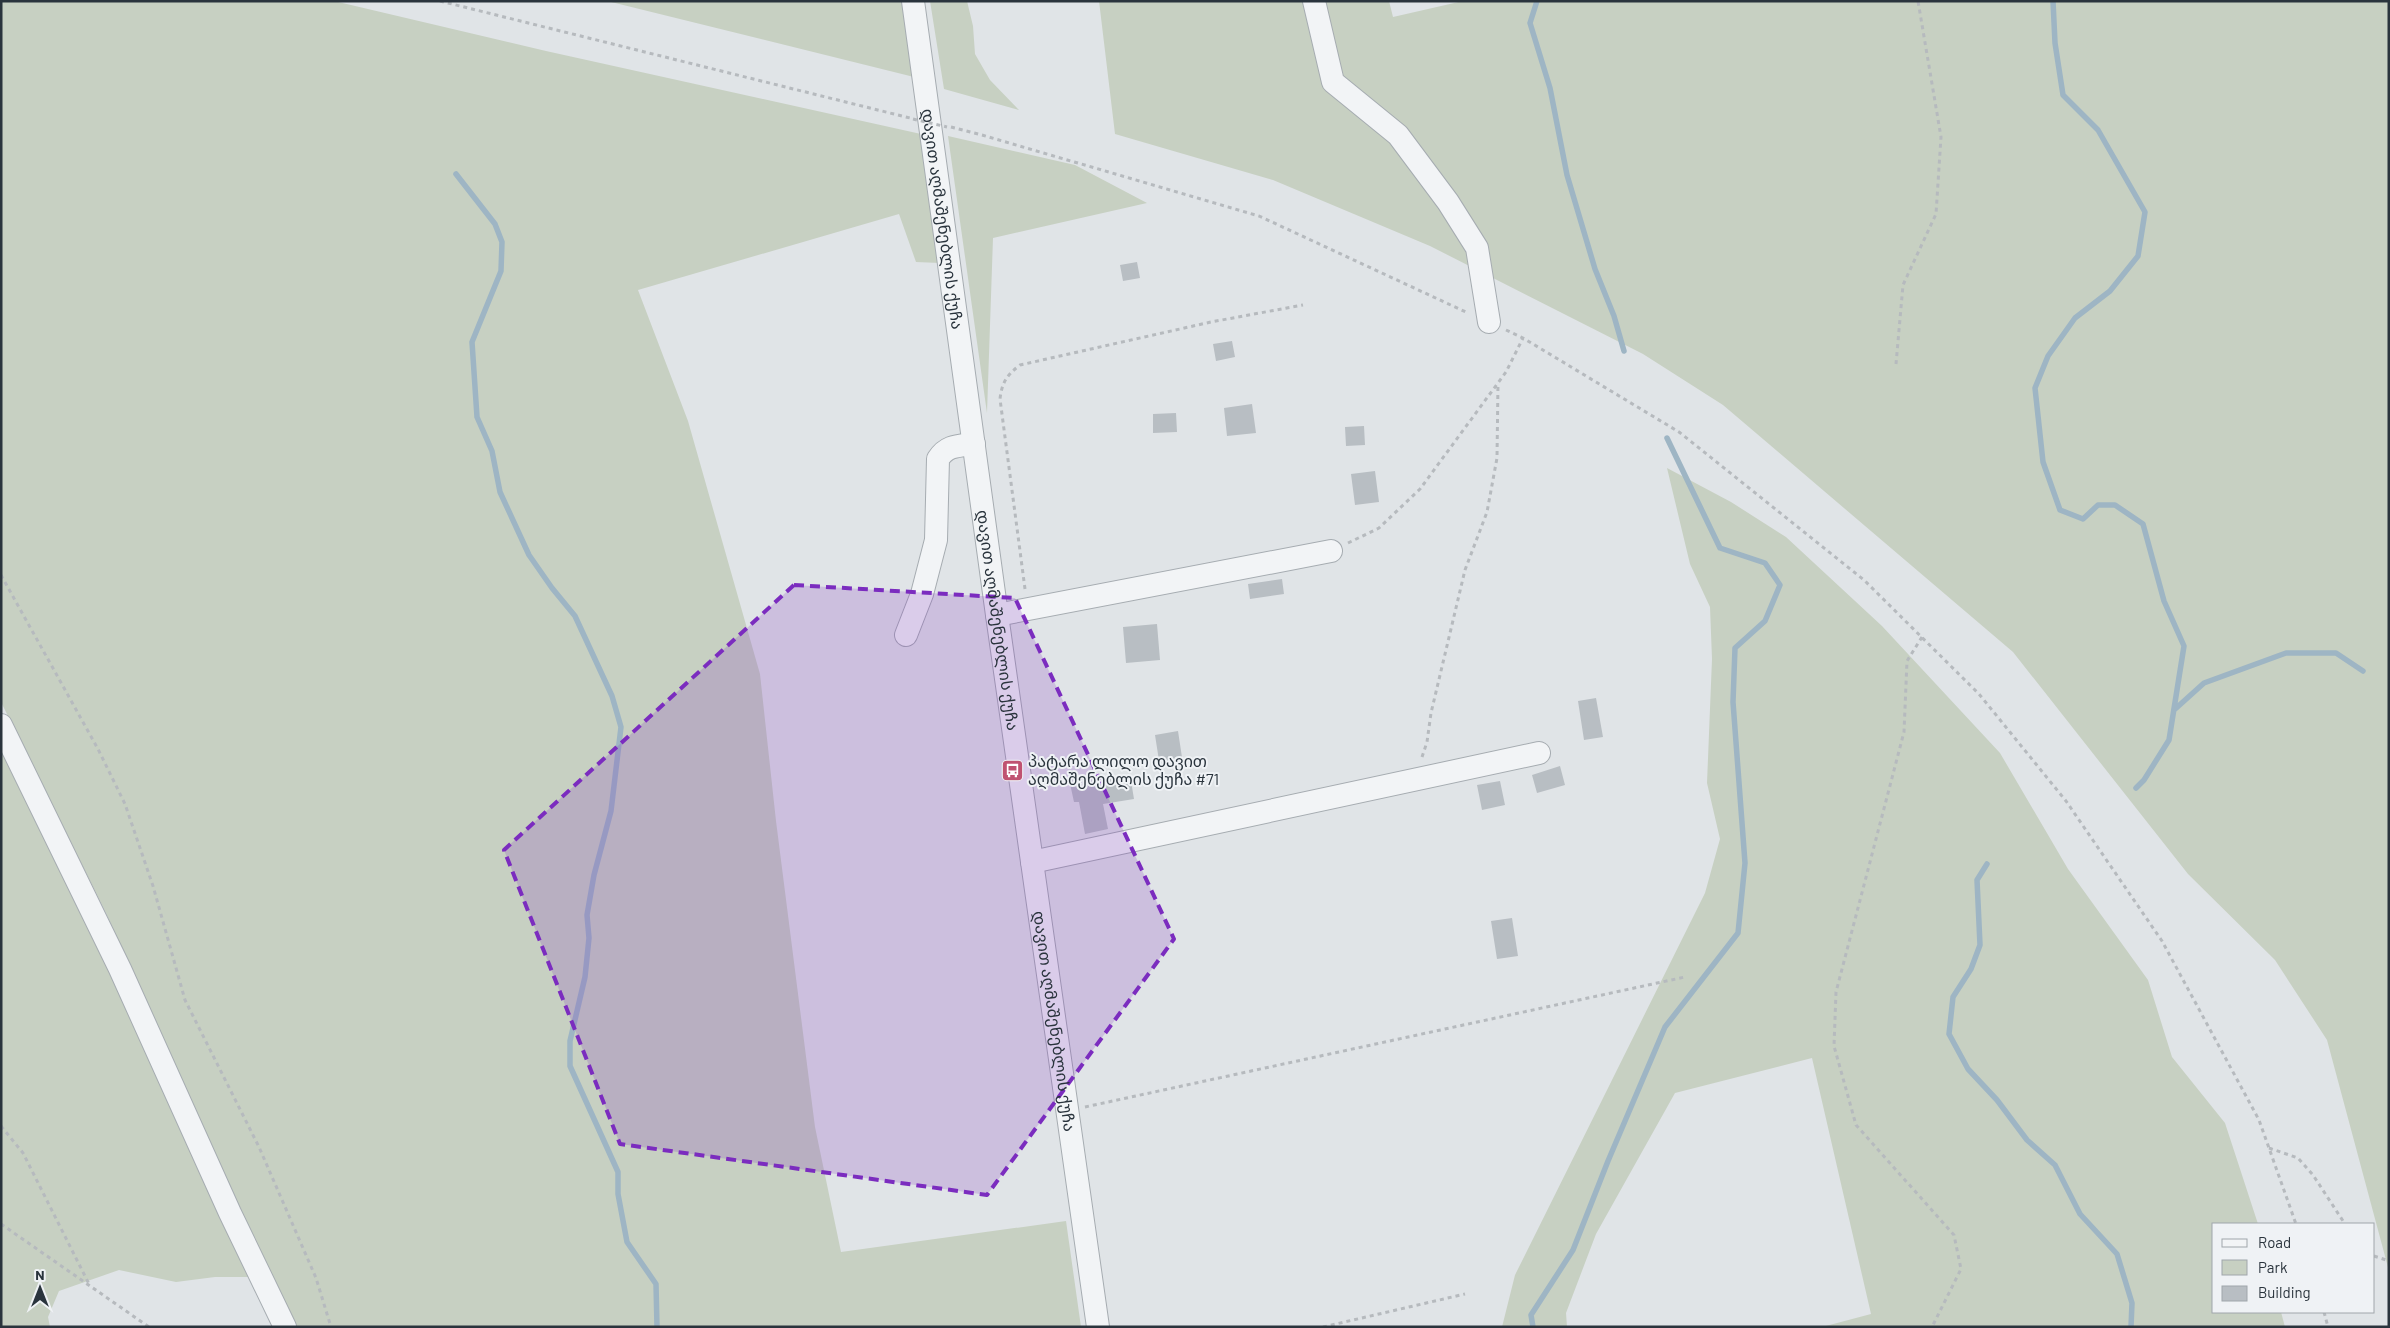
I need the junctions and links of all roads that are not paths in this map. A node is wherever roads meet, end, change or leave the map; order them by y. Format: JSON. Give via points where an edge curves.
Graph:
{"nodes":[{"id":1,"x":913,"y":1,"type":"edge"},
{"id":2,"x":1314,"y":1,"type":"edge"},
{"id":3,"x":1489,"y":322,"type":"road end"},
{"id":4,"x":974,"y":444,"type":"junction"},
{"id":5,"x":1330,"y":551,"type":"road end"},
{"id":6,"x":997,"y":615,"type":"junction"},
{"id":7,"x":906,"y":635,"type":"dead end"},
{"id":8,"x":1,"y":725,"type":"edge"},
{"id":9,"x":1538,"y":752,"type":"dead end"},
{"id":10,"x":1032,"y":862,"type":"junction"},
{"id":11,"x":285,"y":1327,"type":"edge"},
{"id":12,"x":1098,"y":1327,"type":"edge"}],
"edges":[{"from":1,"to":4,"type":"street","name":"დავით აღმაშენებლის ქუჩა"},
{"from":2,"to":3,"type":"street","via":[[1333,82],[1398,135],[1448,202],[1477,248]]},
{"from":4,"to":6,"type":"street","name":"დავით აღმაშენებლის ქუჩა"},
{"from":4,"to":7,"type":"street","via":[[951,447],[944,450],[938,459],[936,540],[922,594]]},
{"from":5,"to":6,"type":"street"},
{"from":6,"to":10,"type":"street","name":"დავით აღმაშენებლის ქუჩა"},
{"from":8,"to":11,"type":"street","via":[[120,969]]},
{"from":9,"to":10,"type":"street"},
{"from":10,"to":12,"type":"street","name":"დავით აღმაშენებლის ქუჩა"}]}
